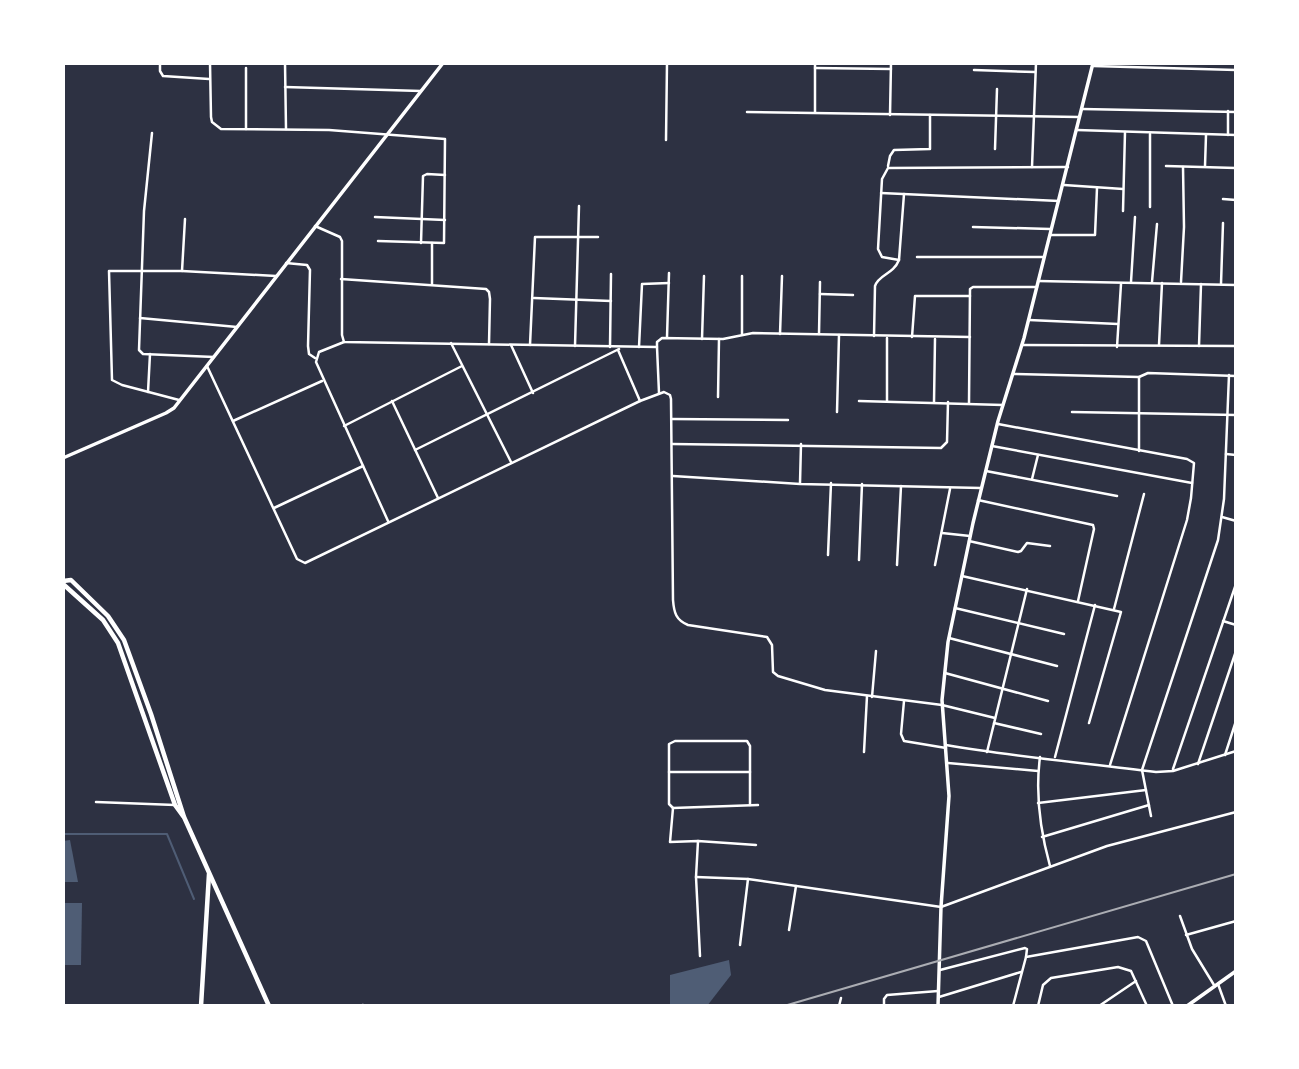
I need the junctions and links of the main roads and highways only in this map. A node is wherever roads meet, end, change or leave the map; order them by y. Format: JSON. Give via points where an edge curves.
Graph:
{"nodes":[{"id":1,"x":63,"y":583,"type":"edge"},
{"id":2,"x":108,"y":616,"type":"junction"},
{"id":3,"x":103,"y":620,"type":"junction"},
{"id":4,"x":184,"y":817,"type":"junction"},
{"id":5,"x":209,"y":873,"type":"junction"},
{"id":6,"x":201,"y":1006,"type":"edge"},
{"id":7,"x":269,"y":1006,"type":"edge"}],
"edges":[{"from":1,"to":2,"type":"main road","via":[[71,580]]},
{"from":1,"to":3,"type":"main road"},
{"from":2,"to":3,"type":"main road"},
{"from":2,"to":4,"type":"main road","via":[[124,640],[141,684]]},
{"from":3,"to":4,"type":"main road","via":[[122,654],[175,805]]},
{"from":4,"to":5,"type":"main road"},
{"from":5,"to":6,"type":"main road"},
{"from":5,"to":7,"type":"main road"}]}
